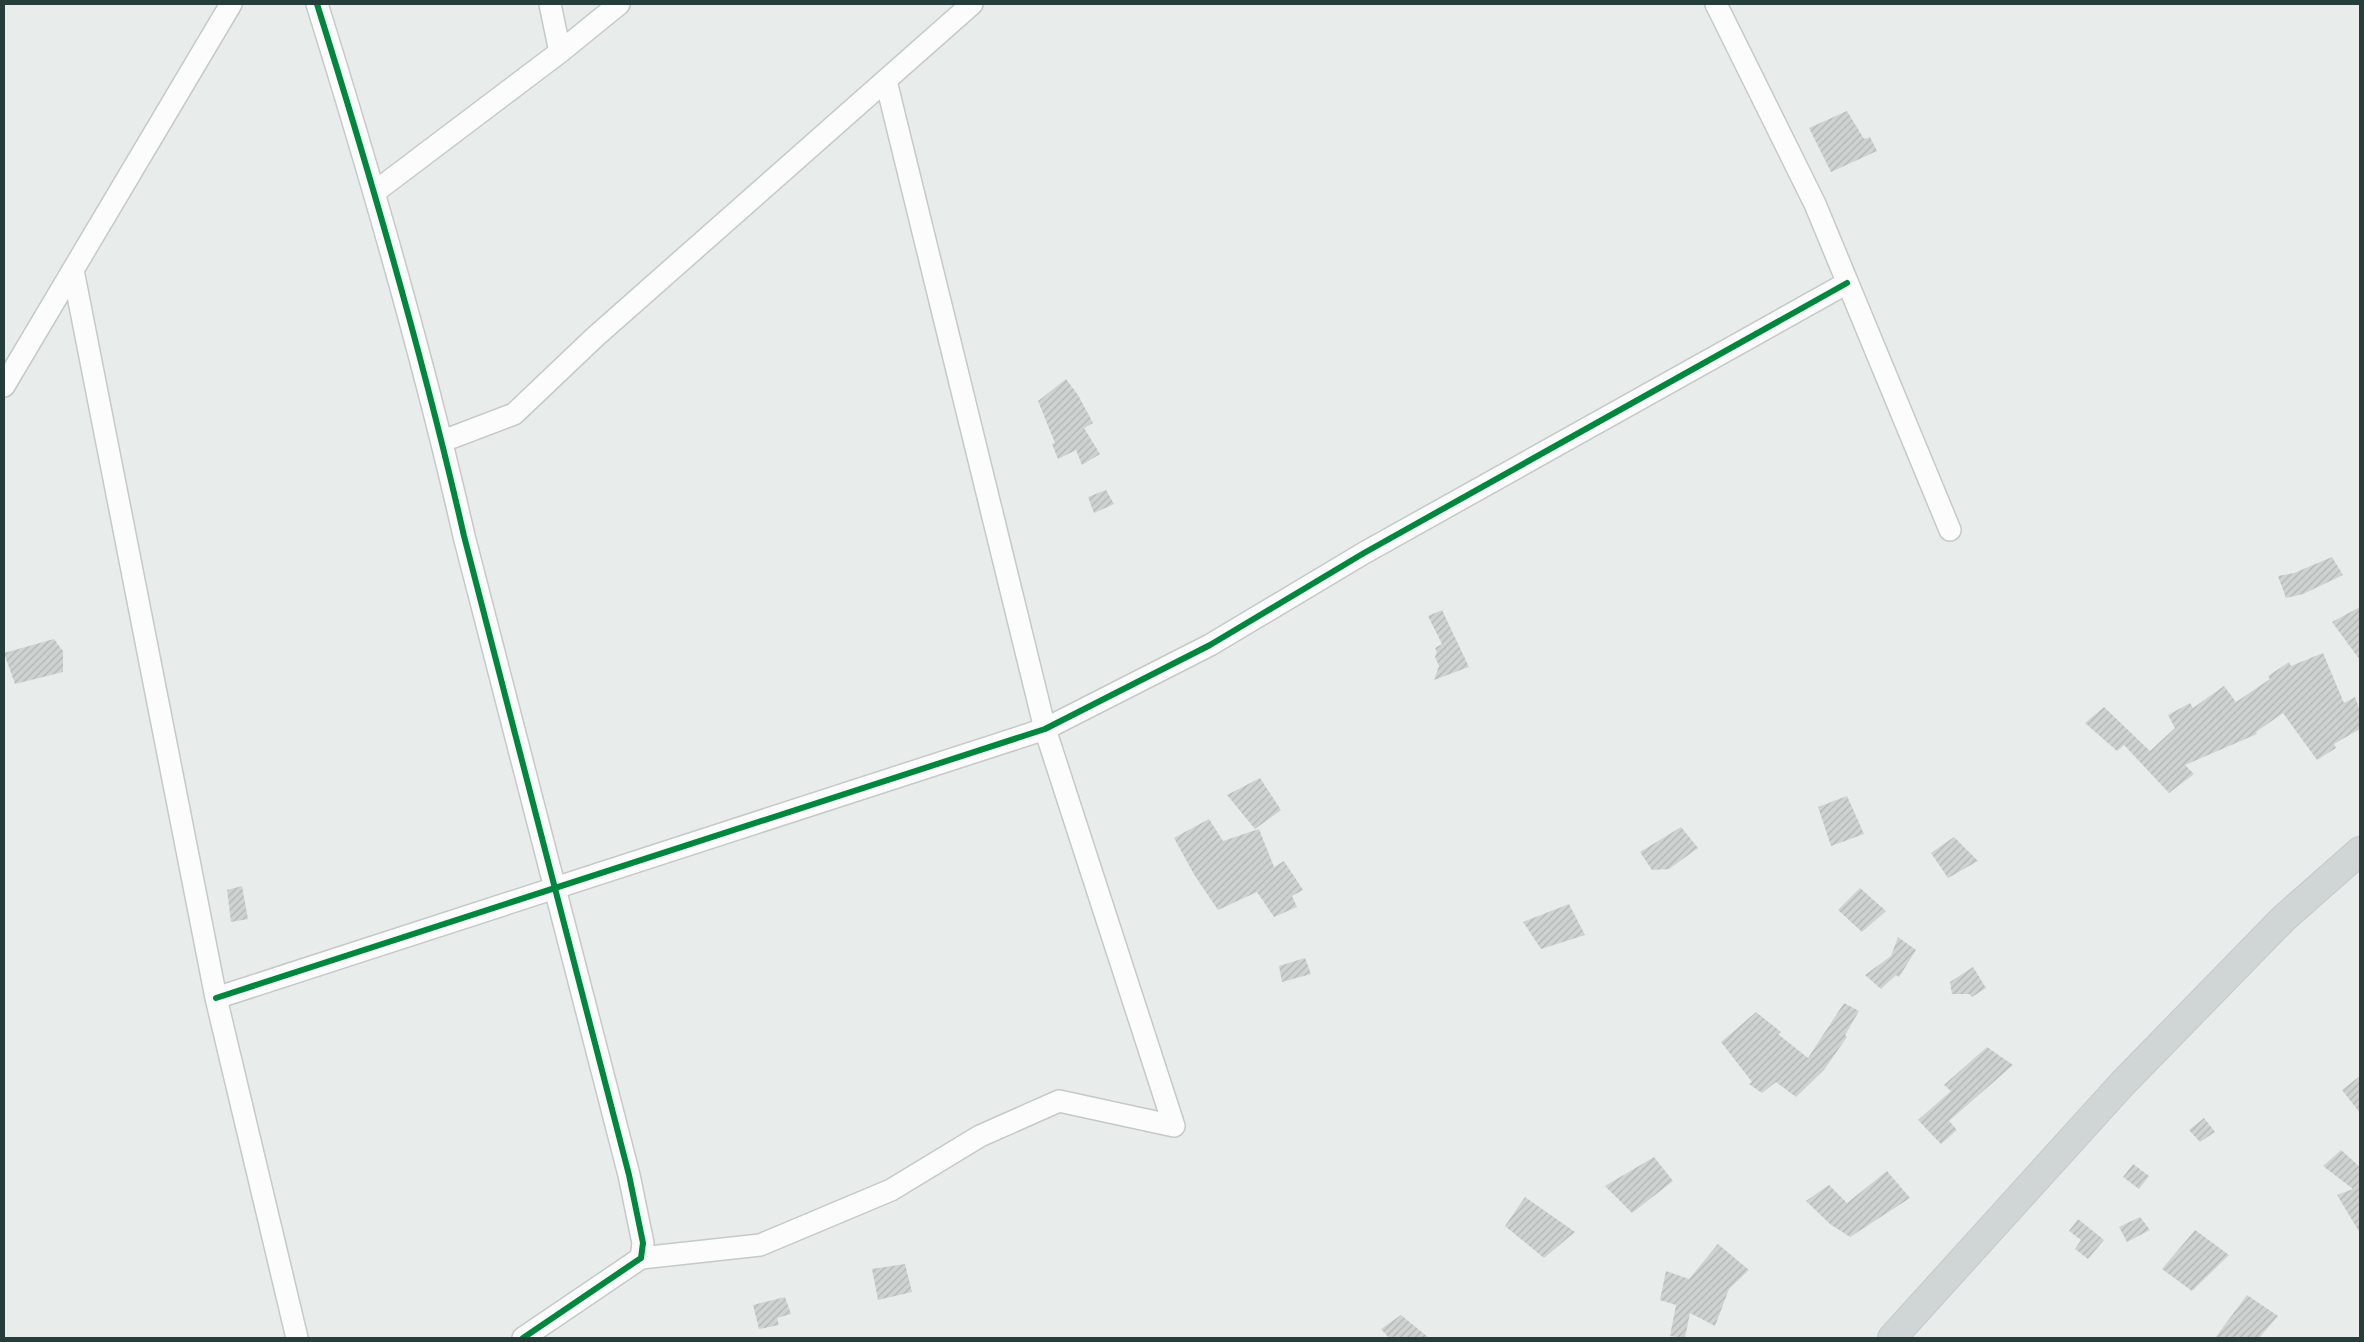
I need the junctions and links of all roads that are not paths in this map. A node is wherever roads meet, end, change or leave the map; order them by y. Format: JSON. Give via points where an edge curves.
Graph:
{"nodes":[{"id":1,"x":231,"y":4,"type":"edge"},
{"id":2,"x":317,"y":4,"type":"edge"},
{"id":3,"x":550,"y":4,"type":"edge"},
{"id":4,"x":619,"y":4,"type":"edge"},
{"id":5,"x":972,"y":4,"type":"edge"},
{"id":6,"x":1716,"y":4,"type":"edge"},
{"id":7,"x":560,"y":52,"type":"junction"},
{"id":8,"x":886,"y":81,"type":"junction"},
{"id":9,"x":376,"y":190,"type":"junction"},
{"id":10,"x":73,"y":270,"type":"junction"},
{"id":11,"x":1847,"y":283,"type":"junction"},
{"id":12,"x":4,"y":386,"type":"edge"},
{"id":13,"x":443,"y":440,"type":"junction"},
{"id":14,"x":1950,"y":530,"type":"dead end"},
{"id":15,"x":1045,"y":728,"type":"junction"},
{"id":16,"x":2360,"y":851,"type":"edge"},
{"id":17,"x":555,"y":888,"type":"junction"},
{"id":18,"x":216,"y":998,"type":"junction"},
{"id":19,"x":641,"y":1258,"type":"junction"},
{"id":20,"x":297,"y":1338,"type":"edge"},
{"id":21,"x":523,"y":1338,"type":"edge"},
{"id":22,"x":1892,"y":1338,"type":"edge"}],
"edges":[{"from":1,"to":10,"type":"street"},
{"from":2,"to":9,"type":"street"},
{"from":3,"to":7,"type":"street"},
{"from":4,"to":7,"type":"street"},
{"from":5,"to":8,"type":"street"},
{"from":6,"to":11,"type":"street","via":[[1815,204]]},
{"from":7,"to":9,"type":"street"},
{"from":8,"to":13,"type":"street","via":[[595,337],[514,414]]},
{"from":8,"to":15,"type":"street"},
{"from":9,"to":13,"type":"street"},
{"from":10,"to":12,"type":"street"},
{"from":10,"to":18,"type":"street"},
{"from":11,"to":14,"type":"street"},
{"from":11,"to":15,"type":"street","via":[[1364,553],[1210,645]]},
{"from":13,"to":17,"type":"street","via":[[464,536]]},
{"from":15,"to":17,"type":"street"},
{"from":15,"to":19,"type":"street","via":[[1174,1126],[1059,1101],[980,1136],[891,1190],[760,1245]]},
{"from":16,"to":22,"type":"main road","via":[[2283,919],[2123,1083]]},
{"from":17,"to":18,"type":"street"},
{"from":17,"to":19,"type":"street","via":[[629,1175],[643,1244]]},
{"from":18,"to":20,"type":"street"},
{"from":19,"to":21,"type":"street"}]}
